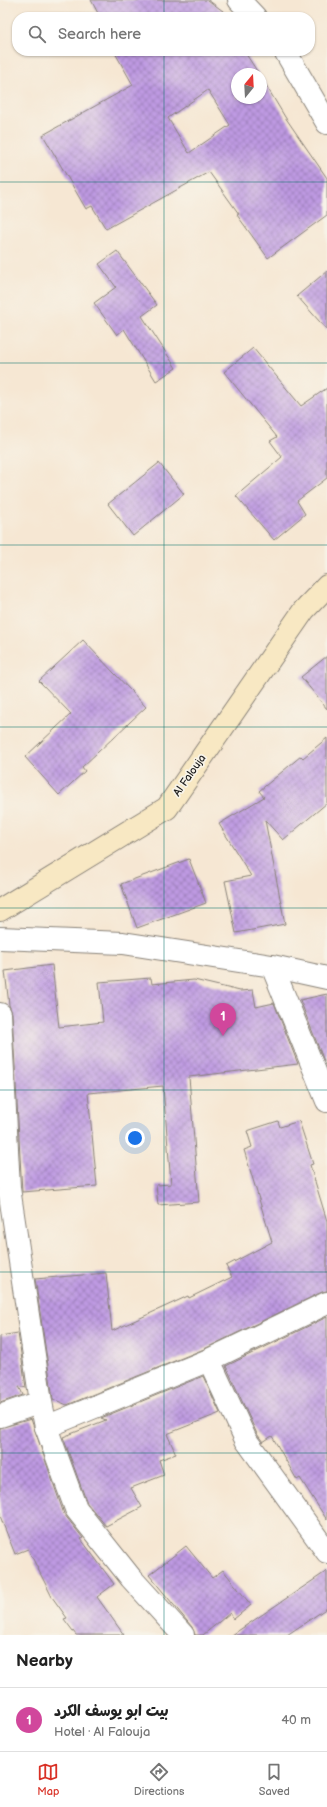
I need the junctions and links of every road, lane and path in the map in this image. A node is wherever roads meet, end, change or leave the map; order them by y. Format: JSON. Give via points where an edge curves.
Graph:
{"nodes":[{"id":1,"x":288,"y":56,"type":"edge"},
{"id":2,"x":327,"y":123,"type":"edge"},
{"id":3,"x":327,"y":586,"type":"edge"},
{"id":4,"x":0,"y":910,"type":"edge"},
{"id":5,"x":0,"y":938,"type":"edge"},
{"id":6,"x":272,"y":966,"type":"junction"},
{"id":7,"x":327,"y":978,"type":"edge"},
{"id":8,"x":0,"y":1014,"type":"edge"},
{"id":9,"x":327,"y":1101,"type":"edge"},
{"id":10,"x":327,"y":1303,"type":"edge"},
{"id":11,"x":209,"y":1360,"type":"junction"},
{"id":12,"x":41,"y":1402,"type":"junction"},
{"id":13,"x":0,"y":1416,"type":"edge"},
{"id":14,"x":46,"y":1427,"type":"junction"},
{"id":15,"x":327,"y":1552,"type":"edge"},
{"id":16,"x":183,"y":1635,"type":"edge"}],
"edges":[{"from":1,"to":2,"type":"street"},
{"from":3,"to":4,"type":"main road","name":"Al Falouja","via":[[304,610],[167,808]]},
{"from":5,"to":6,"type":"street","via":[[123,943]]},
{"from":6,"to":7,"type":"street"},
{"from":6,"to":9,"type":"street"},
{"from":8,"to":12,"type":"street","via":[[9,1188]]},
{"from":10,"to":11,"type":"street"},
{"from":11,"to":14,"type":"street"},
{"from":11,"to":15,"type":"street","via":[[246,1440]]},
{"from":12,"to":13,"type":"street"},
{"from":12,"to":14,"type":"street"},
{"from":14,"to":16,"type":"street","via":[[76,1509],[131,1578]]}]}
